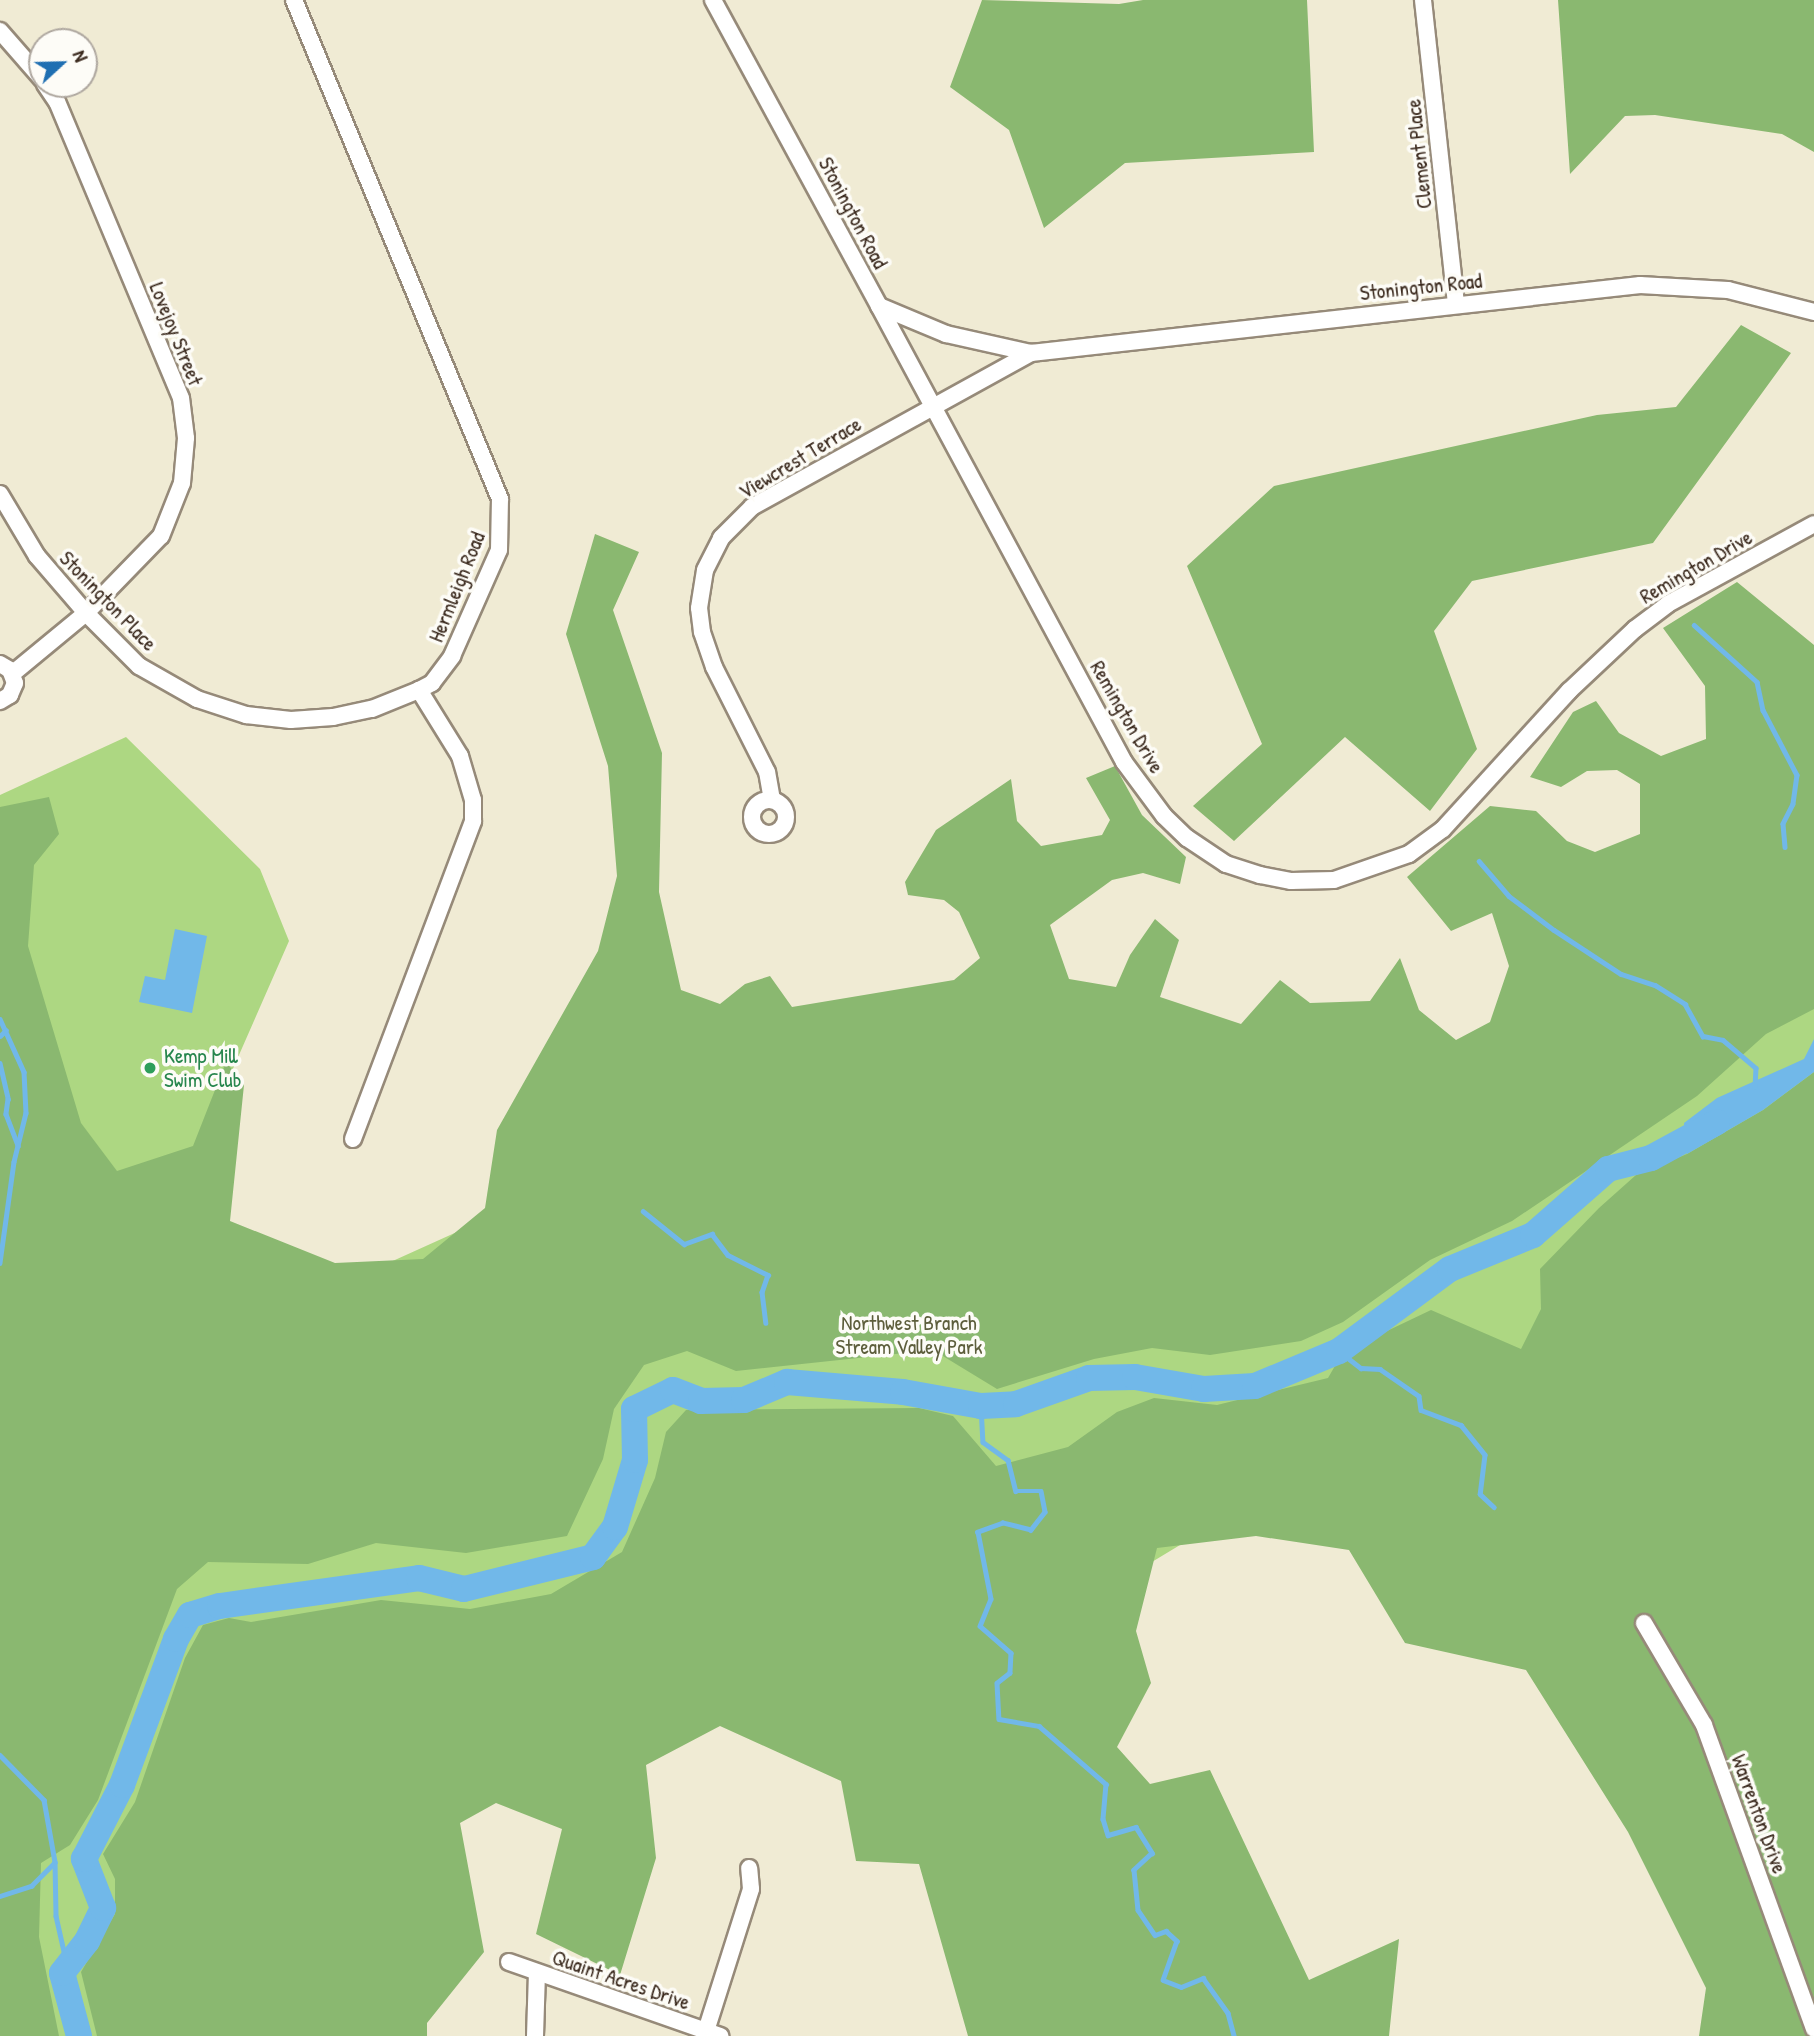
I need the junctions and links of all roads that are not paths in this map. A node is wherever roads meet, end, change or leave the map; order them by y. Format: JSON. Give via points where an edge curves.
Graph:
{"nodes":[{"id":1,"x":294,"y":0,"type":"edge"},
{"id":2,"x":713,"y":0,"type":"edge"},
{"id":3,"x":1423,"y":0,"type":"edge"},
{"id":4,"x":0,"y":31,"type":"edge"},
{"id":5,"x":28,"y":63,"type":"edge"},
{"id":6,"x":55,"y":98,"type":"edge"},
{"id":7,"x":1456,"y":304,"type":"junction"},
{"id":8,"x":879,"y":306,"type":"junction"},
{"id":9,"x":1814,"y":312,"type":"edge"},
{"id":10,"x":1031,"y":353,"type":"junction"},
{"id":11,"x":932,"y":405,"type":"junction"},
{"id":12,"x":0,"y":494,"type":"edge"},
{"id":13,"x":1814,"y":524,"type":"edge"},
{"id":14,"x":86,"y":613,"type":"junction"},
{"id":15,"x":6,"y":669,"type":"edge"},
{"id":16,"x":419,"y":690,"type":"junction"},
{"id":17,"x":0,"y":701,"type":"edge"},
{"id":18,"x":772,"y":800,"type":"dead end"},
{"id":19,"x":352,"y":1139,"type":"dead end"},
{"id":20,"x":1644,"y":1623,"type":"dead end"},
{"id":21,"x":749,"y":1868,"type":"dead end"},
{"id":22,"x":509,"y":1962,"type":"dead end"},
{"id":23,"x":537,"y":1973,"type":"junction"},
{"id":24,"x":1814,"y":2029,"type":"edge"},
{"id":25,"x":713,"y":2033,"type":"edge"},
{"id":26,"x":535,"y":2036,"type":"edge"}],
"edges":[{"from":1,"to":16,"type":"street","name":"Hermleigh Road","via":[[503,510],[499,550],[452,656],[432,683]]},
{"from":2,"to":8,"type":"street","name":"Stonington Road"},
{"from":3,"to":7,"type":"street","name":"Clement Place"},
{"from":4,"to":5,"type":"street"},
{"from":6,"to":14,"type":"street","name":"Lovejoy Street","via":[[181,398],[186,438],[182,483],[171,517],[130,571]]},
{"from":7,"to":9,"type":"street","name":"Stonington Road","via":[[1640,285],[1728,290]]},
{"from":7,"to":10,"type":"street","name":"Stonington Road"},
{"from":8,"to":10,"type":"street","name":"Stonington Road","via":[[946,334]]},
{"from":8,"to":11,"type":"street","name":"Remington Drive"},
{"from":10,"to":11,"type":"street","name":"Stonington Road"},
{"from":11,"to":13,"type":"street","name":"Remington Drive","via":[[1124,762],[1164,816],[1226,864],[1292,881],[1334,880],[1409,854],[1443,829],[1569,691],[1635,629],[1668,604]]},
{"from":11,"to":18,"type":"street","name":"Viewcrest Terrace","via":[[752,507],[721,538],[705,570],[699,608],[702,632],[766,772]]},
{"from":12,"to":14,"type":"street","name":"Stonington Place","via":[[37,556]]},
{"from":14,"to":15,"type":"street","name":"Lovejoy Street"},
{"from":14,"to":16,"type":"street","name":"Stonington Place","via":[[139,666],[197,699],[246,715],[291,720],[333,717],[372,709]]},
{"from":15,"to":17,"type":"street","name":"Lovejoy Street","via":[[13,689]]},
{"from":16,"to":19,"type":"street","via":[[460,756],[473,800],[473,821]]},
{"from":20,"to":24,"type":"street","name":"Warrenton Drive","via":[[1704,1725]]},
{"from":21,"to":25,"type":"street","via":[[751,1889]]},
{"from":22,"to":23,"type":"street","name":"Quaint Acres Drive"},
{"from":23,"to":25,"type":"street","name":"Quaint Acres Drive"},
{"from":23,"to":26,"type":"street"}]}
